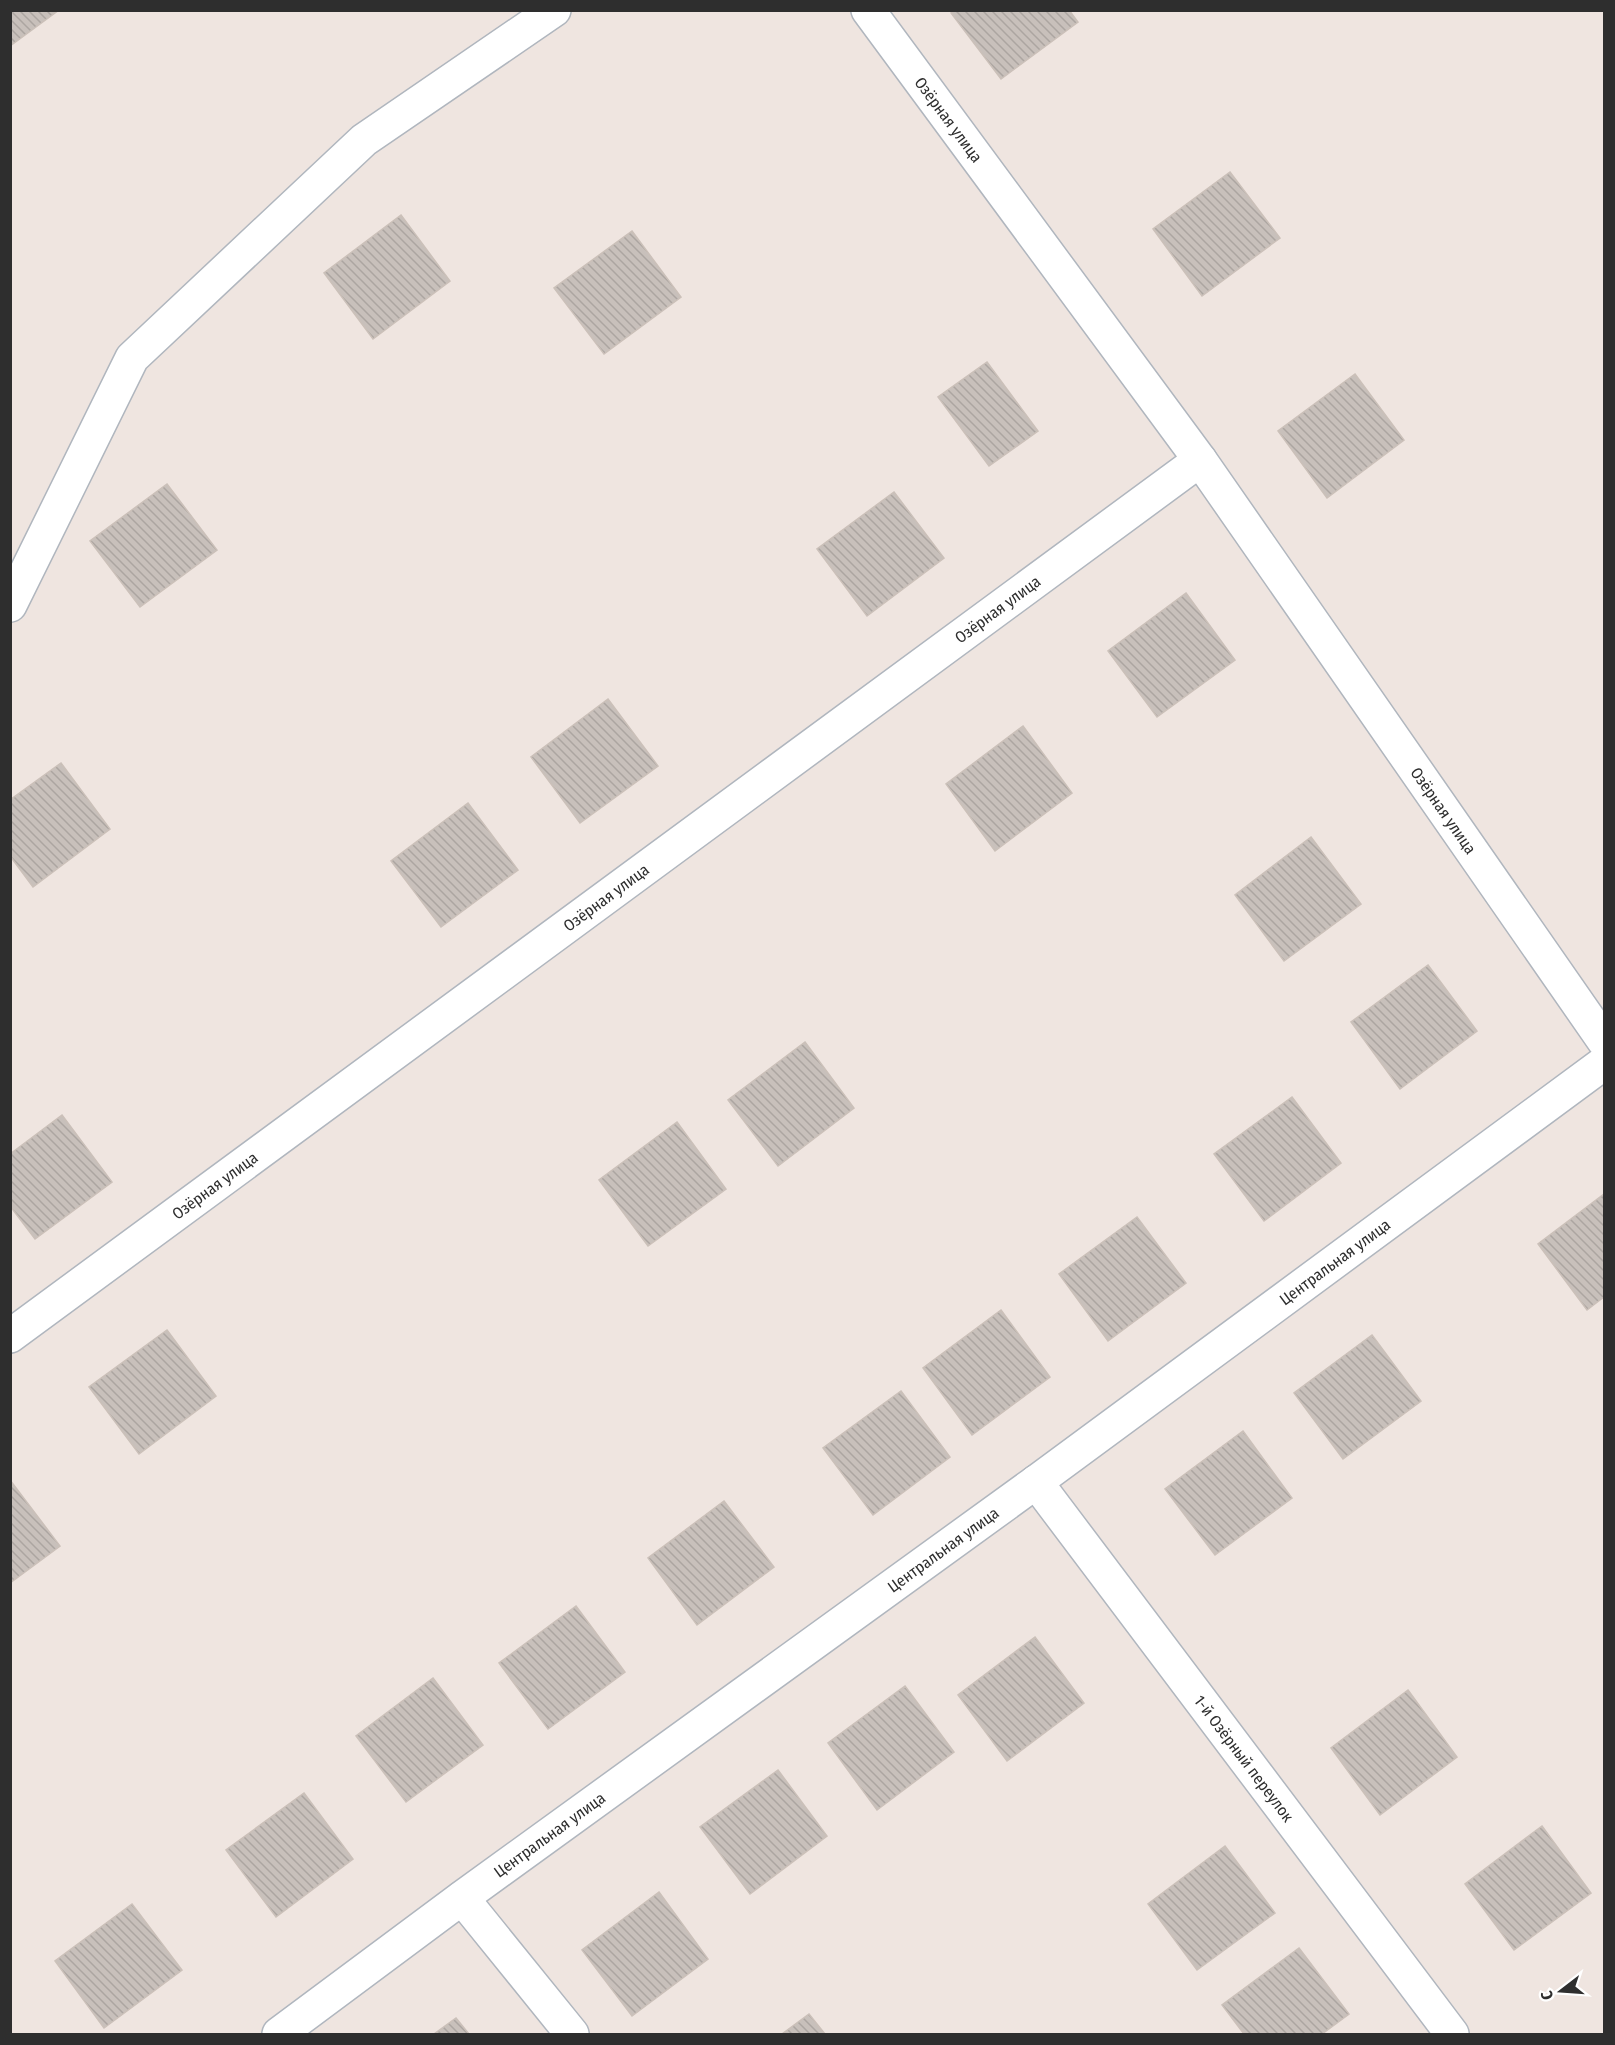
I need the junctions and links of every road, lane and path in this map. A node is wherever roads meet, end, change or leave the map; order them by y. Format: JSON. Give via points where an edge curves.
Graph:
{"nodes":[{"id":1,"x":554,"y":10,"type":"edge"},
{"id":2,"x":868,"y":10,"type":"edge"},
{"id":3,"x":1200,"y":460,"type":"junction"},
{"id":4,"x":10,"y":605,"type":"edge"},
{"id":5,"x":1605,"y":1041,"type":"edge"},
{"id":6,"x":1605,"y":1063,"type":"edge"},
{"id":7,"x":10,"y":1335,"type":"edge"},
{"id":8,"x":1036,"y":1482,"type":"junction"},
{"id":9,"x":462,"y":1898,"type":"junction"},
{"id":10,"x":279,"y":2034,"type":"edge"},
{"id":11,"x":572,"y":2034,"type":"edge"},
{"id":12,"x":1452,"y":2034,"type":"edge"}],
"edges":[{"from":1,"to":4,"type":"street","via":[[364,140],[132,358]]},
{"from":2,"to":3,"type":"street","name":"Озёрная улица"},
{"from":3,"to":5,"type":"street","name":"Озёрная улица"},
{"from":3,"to":7,"type":"street","name":"Озёрная улица"},
{"from":6,"to":8,"type":"street","name":"Центральная улица"},
{"from":8,"to":9,"type":"street","name":"Центральная улица"},
{"from":8,"to":12,"type":"street","name":"1-й Озёрный переулок"},
{"from":9,"to":10,"type":"street","name":"Центральная улица"},
{"from":9,"to":11,"type":"street"}]}
